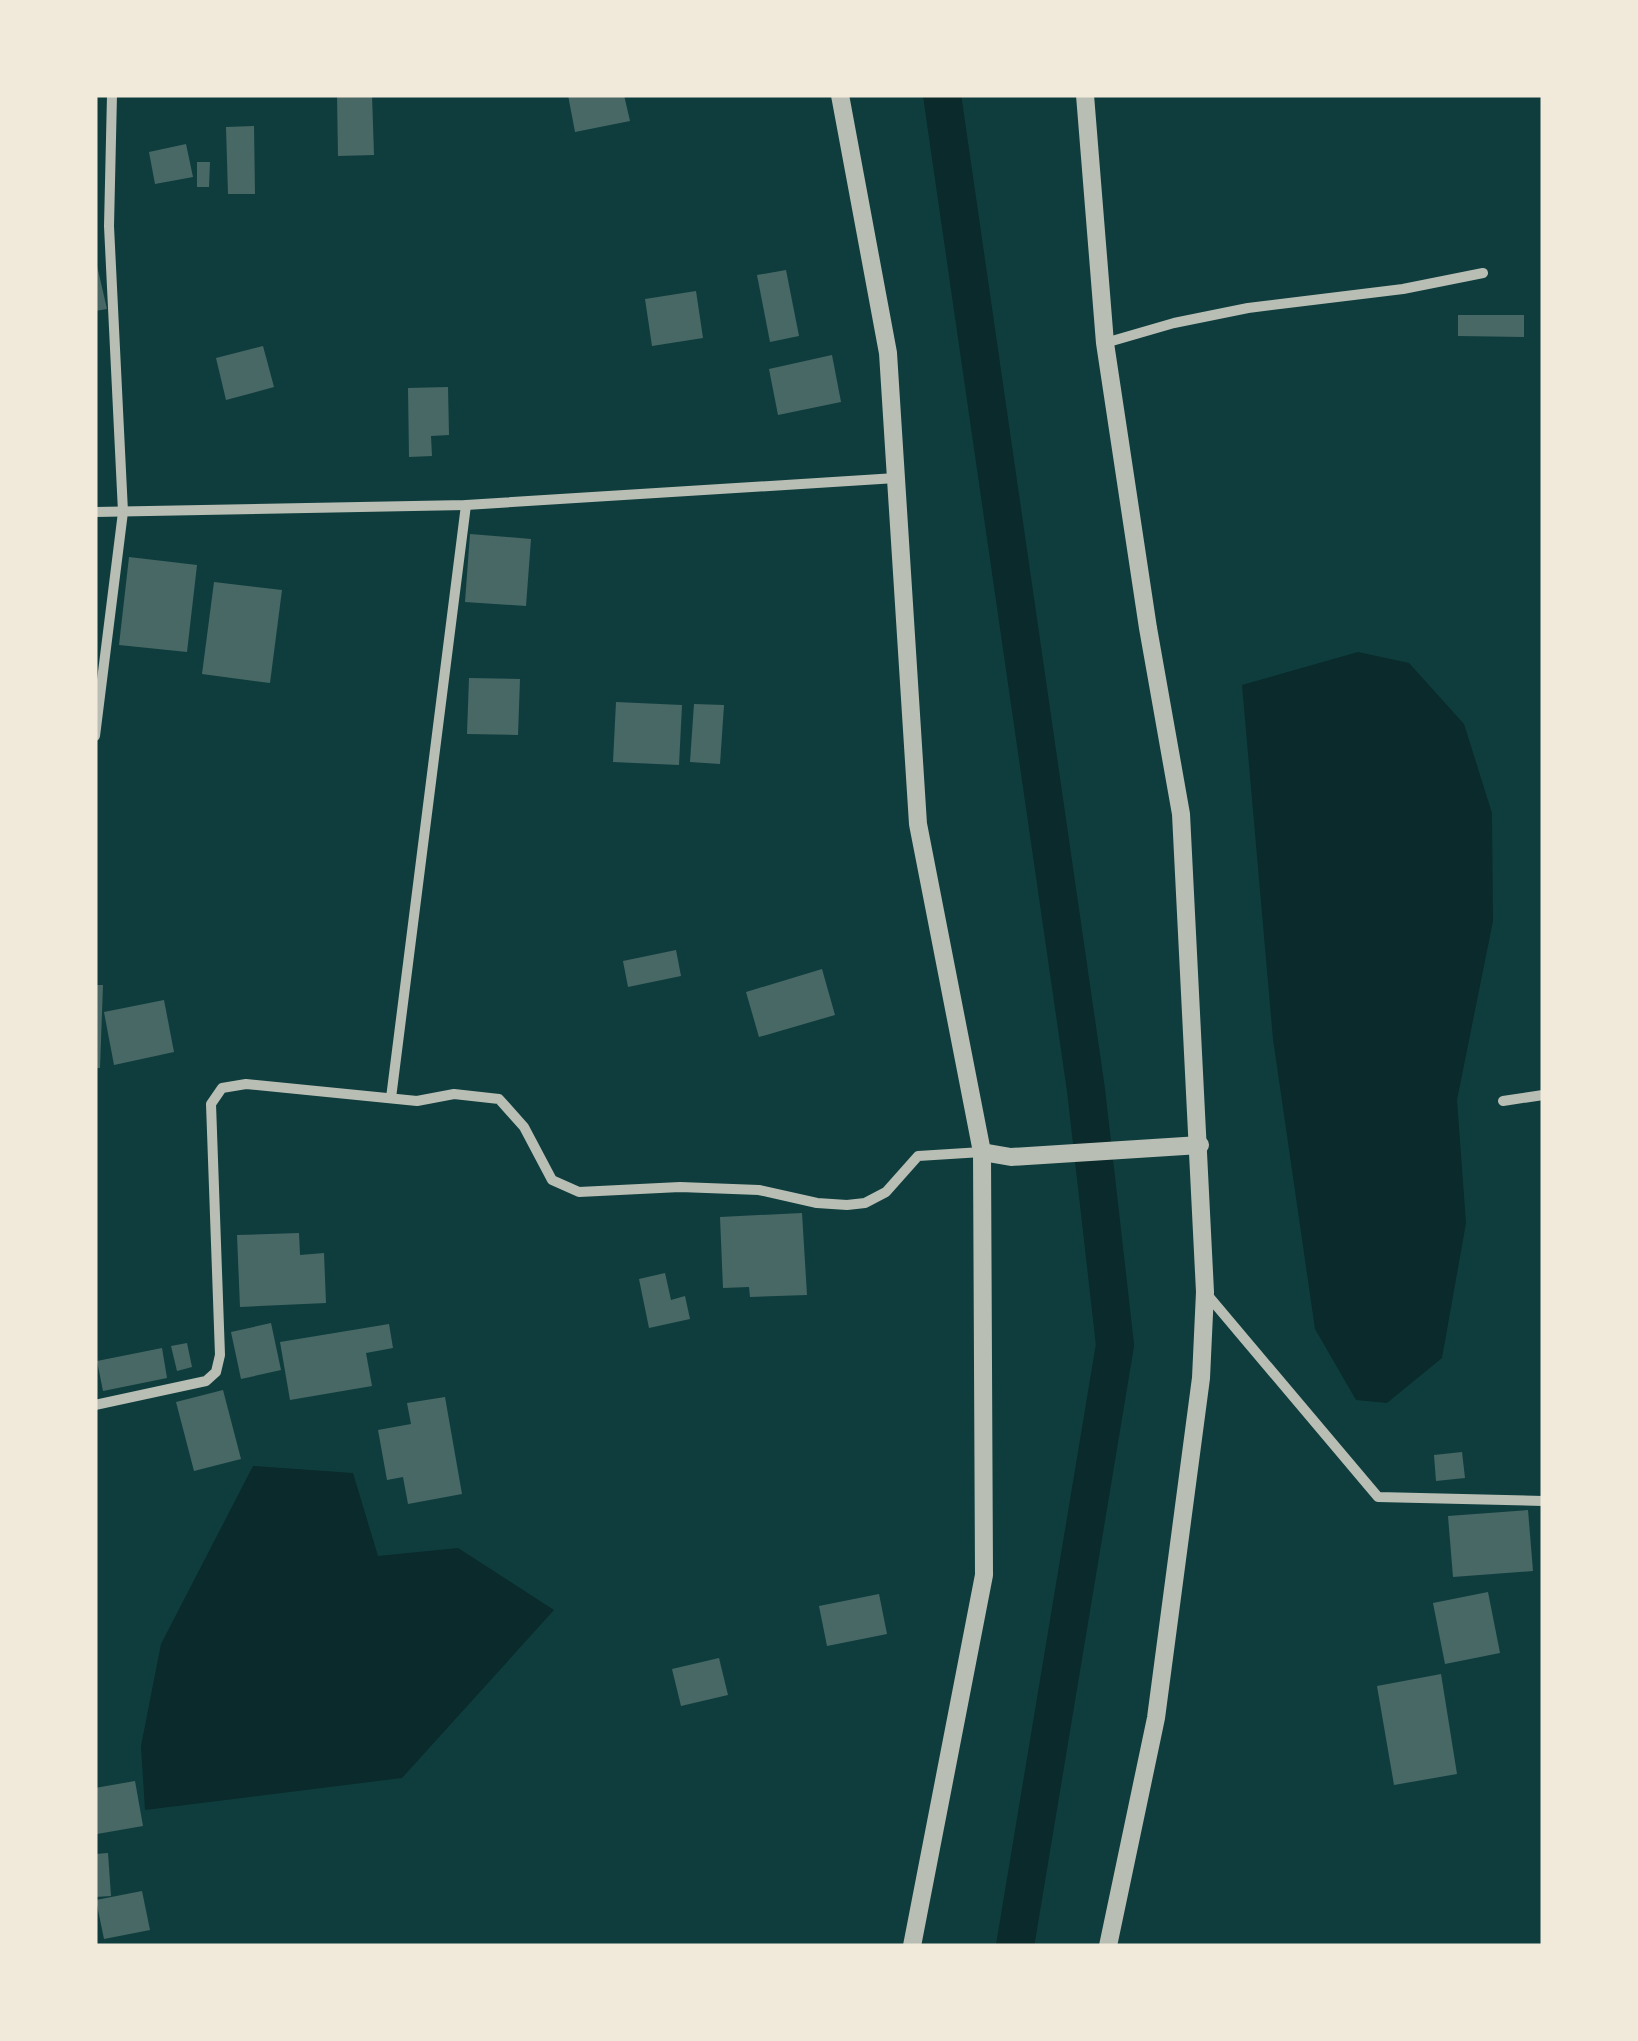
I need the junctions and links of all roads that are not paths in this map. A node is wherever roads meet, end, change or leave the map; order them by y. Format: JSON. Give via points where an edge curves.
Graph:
{"nodes":[{"id":1,"x":112,"y":95,"type":"edge"},
{"id":2,"x":840,"y":95,"type":"edge"},
{"id":3,"x":1085,"y":95,"type":"edge"},
{"id":4,"x":1483,"y":273,"type":"dead end"},
{"id":5,"x":1106,"y":343,"type":"junction"},
{"id":6,"x":896,"y":478,"type":"junction"},
{"id":7,"x":466,"y":506,"type":"junction"},
{"id":8,"x":95,"y":512,"type":"edge"},
{"id":9,"x":122,"y":512,"type":"junction"},
{"id":10,"x":95,"y":736,"type":"edge"},
{"id":11,"x":1543,"y":1094,"type":"edge"},
{"id":12,"x":391,"y":1098,"type":"junction"},
{"id":13,"x":1503,"y":1102,"type":"dead end"},
{"id":14,"x":1200,"y":1145,"type":"junction"},
{"id":15,"x":982,"y":1152,"type":"junction"},
{"id":16,"x":1205,"y":1292,"type":"junction"},
{"id":17,"x":95,"y":1405,"type":"edge"},
{"id":18,"x":1543,"y":1501,"type":"edge"},
{"id":19,"x":1109,"y":1940,"type":"edge"},
{"id":20,"x":912,"y":1946,"type":"edge"}],
"edges":[{"from":1,"to":9,"type":"street","via":[[109,226]]},
{"from":2,"to":6,"type":"street","via":[[888,353]]},
{"from":3,"to":5,"type":"street"},
{"from":4,"to":5,"type":"street","via":[[1248,308]]},
{"from":5,"to":14,"type":"street","via":[[1181,814]]},
{"from":6,"to":7,"type":"street"},
{"from":6,"to":15,"type":"street","via":[[918,824]]},
{"from":7,"to":9,"type":"street"},
{"from":7,"to":12,"type":"street"},
{"from":8,"to":9,"type":"street"},
{"from":9,"to":10,"type":"street"},
{"from":11,"to":13,"type":"street"},
{"from":12,"to":15,"type":"street","via":[[500,1099],[552,1180],[578,1192],[680,1186],[760,1190],[847,1205],[886,1192],[918,1156]]},
{"from":12,"to":17,"type":"street","via":[[246,1084],[222,1088],[211,1104],[216,1372],[206,1381]]},
{"from":14,"to":15,"type":"street","via":[[1011,1157]]},
{"from":14,"to":16,"type":"street"},
{"from":15,"to":20,"type":"street","via":[[984,1575]]},
{"from":16,"to":18,"type":"street","via":[[1378,1497]]},
{"from":16,"to":19,"type":"street","via":[[1201,1378],[1156,1718]]}]}
